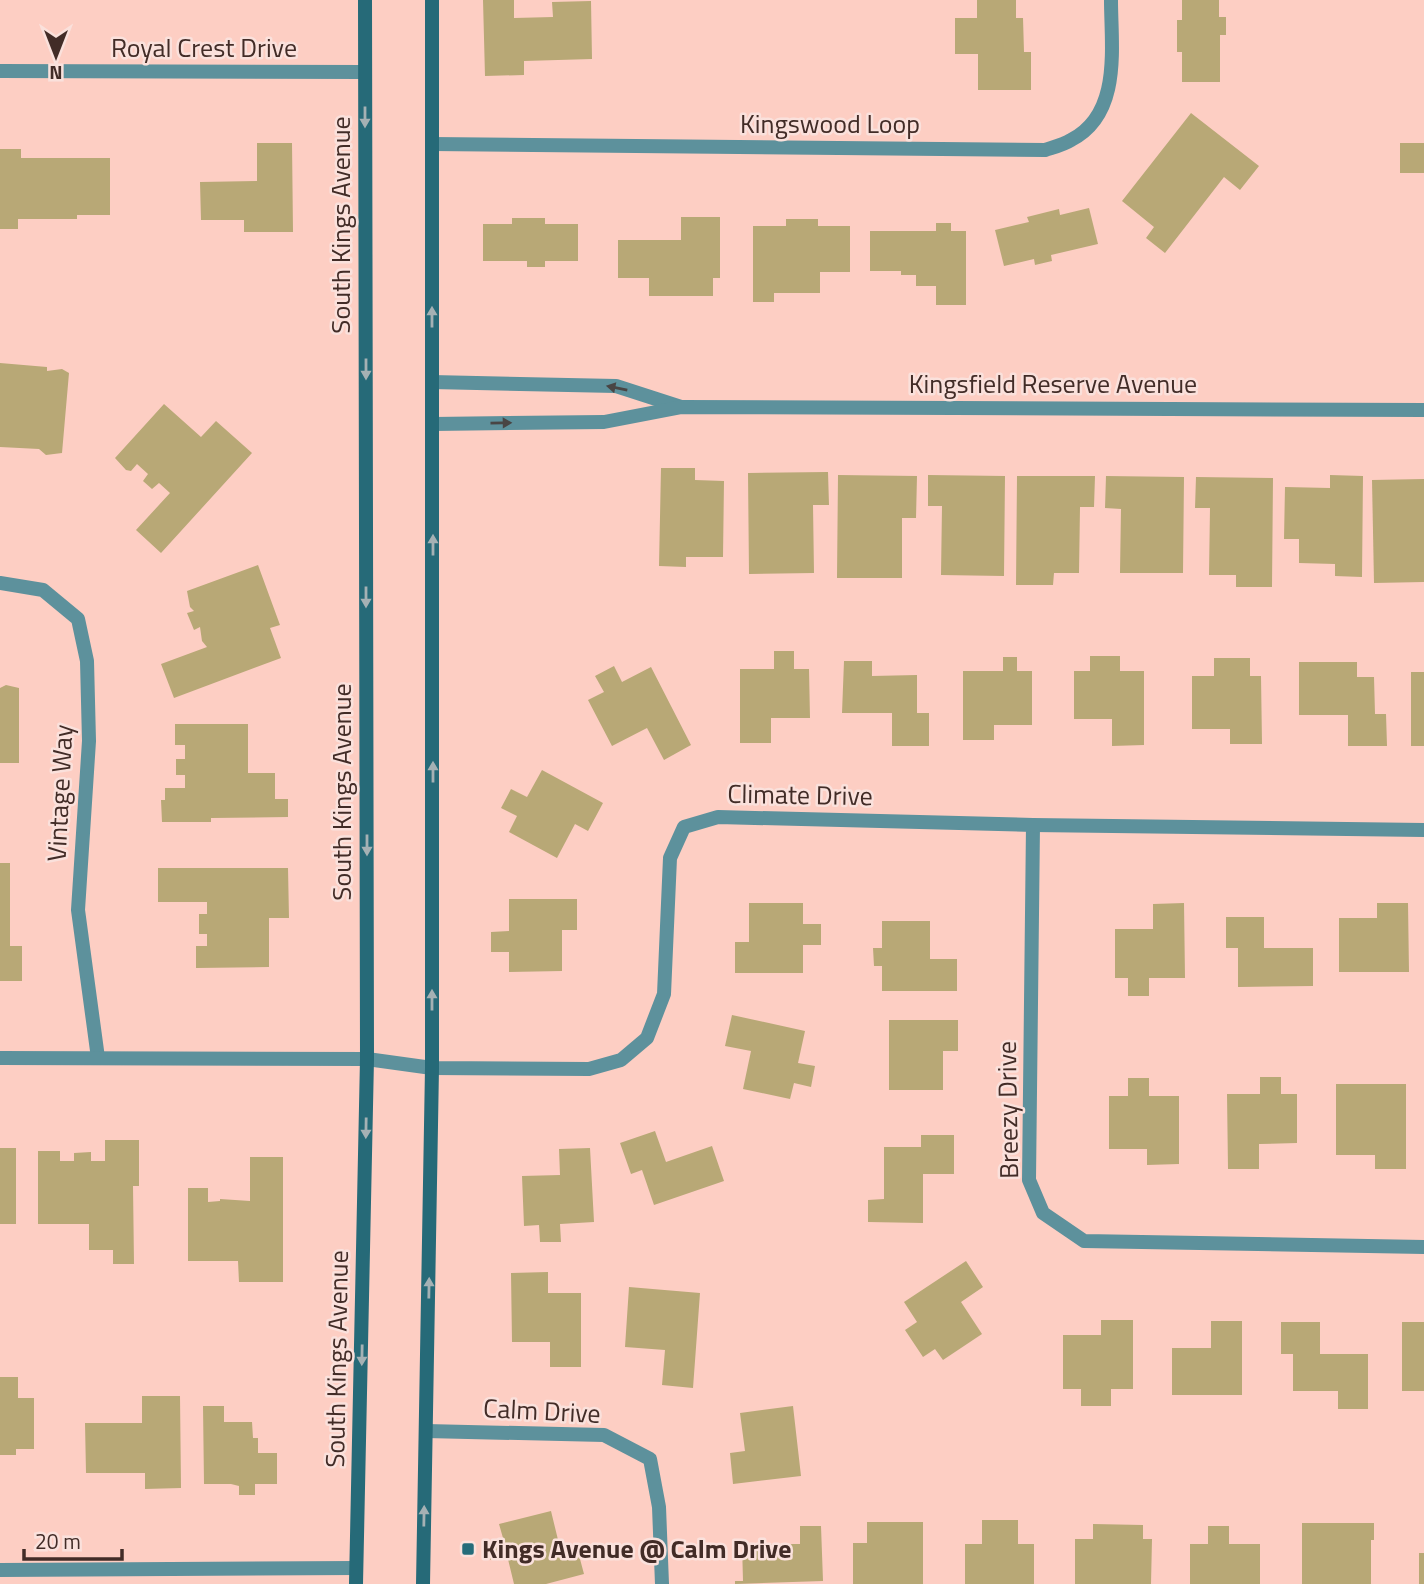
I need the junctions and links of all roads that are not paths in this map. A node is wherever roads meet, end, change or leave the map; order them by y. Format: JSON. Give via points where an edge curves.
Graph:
{"nodes":[{"id":1,"x":365,"y":0,"type":"edge"},
{"id":2,"x":432,"y":0,"type":"edge"},
{"id":3,"x":1111,"y":0,"type":"edge"},
{"id":4,"x":0,"y":72,"type":"edge"},
{"id":5,"x":365,"y":72,"type":"junction"},
{"id":6,"x":432,"y":144,"type":"junction"},
{"id":7,"x":432,"y":382,"type":"junction"},
{"id":8,"x":682,"y":407,"type":"junction"},
{"id":9,"x":1424,"y":410,"type":"edge"},
{"id":10,"x":433,"y":424,"type":"junction"},
{"id":11,"x":0,"y":583,"type":"edge"},
{"id":12,"x":1033,"y":825,"type":"junction"},
{"id":13,"x":1424,"y":830,"type":"edge"},
{"id":14,"x":0,"y":1058,"type":"edge"},
{"id":15,"x":98,"y":1058,"type":"junction"},
{"id":16,"x":367,"y":1059,"type":"junction"},
{"id":17,"x":432,"y":1068,"type":"junction"},
{"id":18,"x":1424,"y":1247,"type":"edge"},
{"id":19,"x":426,"y":1431,"type":"junction"},
{"id":20,"x":356,"y":1568,"type":"junction"},
{"id":21,"x":0,"y":1570,"type":"edge"},
{"id":22,"x":356,"y":1584,"type":"edge"},
{"id":23,"x":423,"y":1584,"type":"edge"},
{"id":24,"x":662,"y":1584,"type":"edge"}],
"edges":[{"from":1,"to":5,"type":"main road","name":"South Kings Avenue"},
{"from":2,"to":6,"type":"main road"},
{"from":3,"to":6,"type":"street","name":"Kingswood Loop","via":[[1111,78],[1104,104],[1073,140],[1045,150]]},
{"from":4,"to":5,"type":"street","name":"Royal Crest Drive"},
{"from":5,"to":16,"type":"main road","name":"South Kings Avenue","one_way":true},
{"from":7,"to":6,"type":"main road","one_way":true},
{"from":8,"to":7,"type":"street","name":"Kingsfield Reserve Avenue","one_way":true,"via":[[616,386]]},
{"from":7,"to":10,"type":"main road"},
{"from":8,"to":9,"type":"street","name":"Kingsfield Reserve Avenue"},
{"from":10,"to":8,"type":"street","name":"Kingsfield Reserve Avenue","one_way":true,"via":[[604,422]]},
{"from":17,"to":10,"type":"main road","one_way":true},
{"from":11,"to":15,"type":"street","name":"Vintage Way","via":[[43,590],[78,619],[87,661],[89,741],[78,910]]},
{"from":12,"to":13,"type":"street","name":"Climate Drive"},
{"from":12,"to":17,"type":"street","name":"Climate Drive","via":[[718,817],[684,827],[670,859],[664,994],[647,1038],[621,1060],[589,1069]]},
{"from":12,"to":18,"type":"street","name":"Breezy Drive","via":[[1030,1180],[1043,1213],[1084,1241]]},
{"from":14,"to":15,"type":"street"},
{"from":15,"to":16,"type":"street"},
{"from":16,"to":17,"type":"street","name":"Climate Drive"},
{"from":16,"to":20,"type":"main road","name":"South Kings Avenue","one_way":true},
{"from":19,"to":17,"type":"main road","one_way":true},
{"from":23,"to":19,"type":"main road","one_way":true},
{"from":19,"to":24,"type":"street","name":"Calm Drive","via":[[604,1434],[650,1459],[659,1507]]},
{"from":20,"to":21,"type":"street"},
{"from":20,"to":22,"type":"main road","name":"South Kings Avenue"}]}
